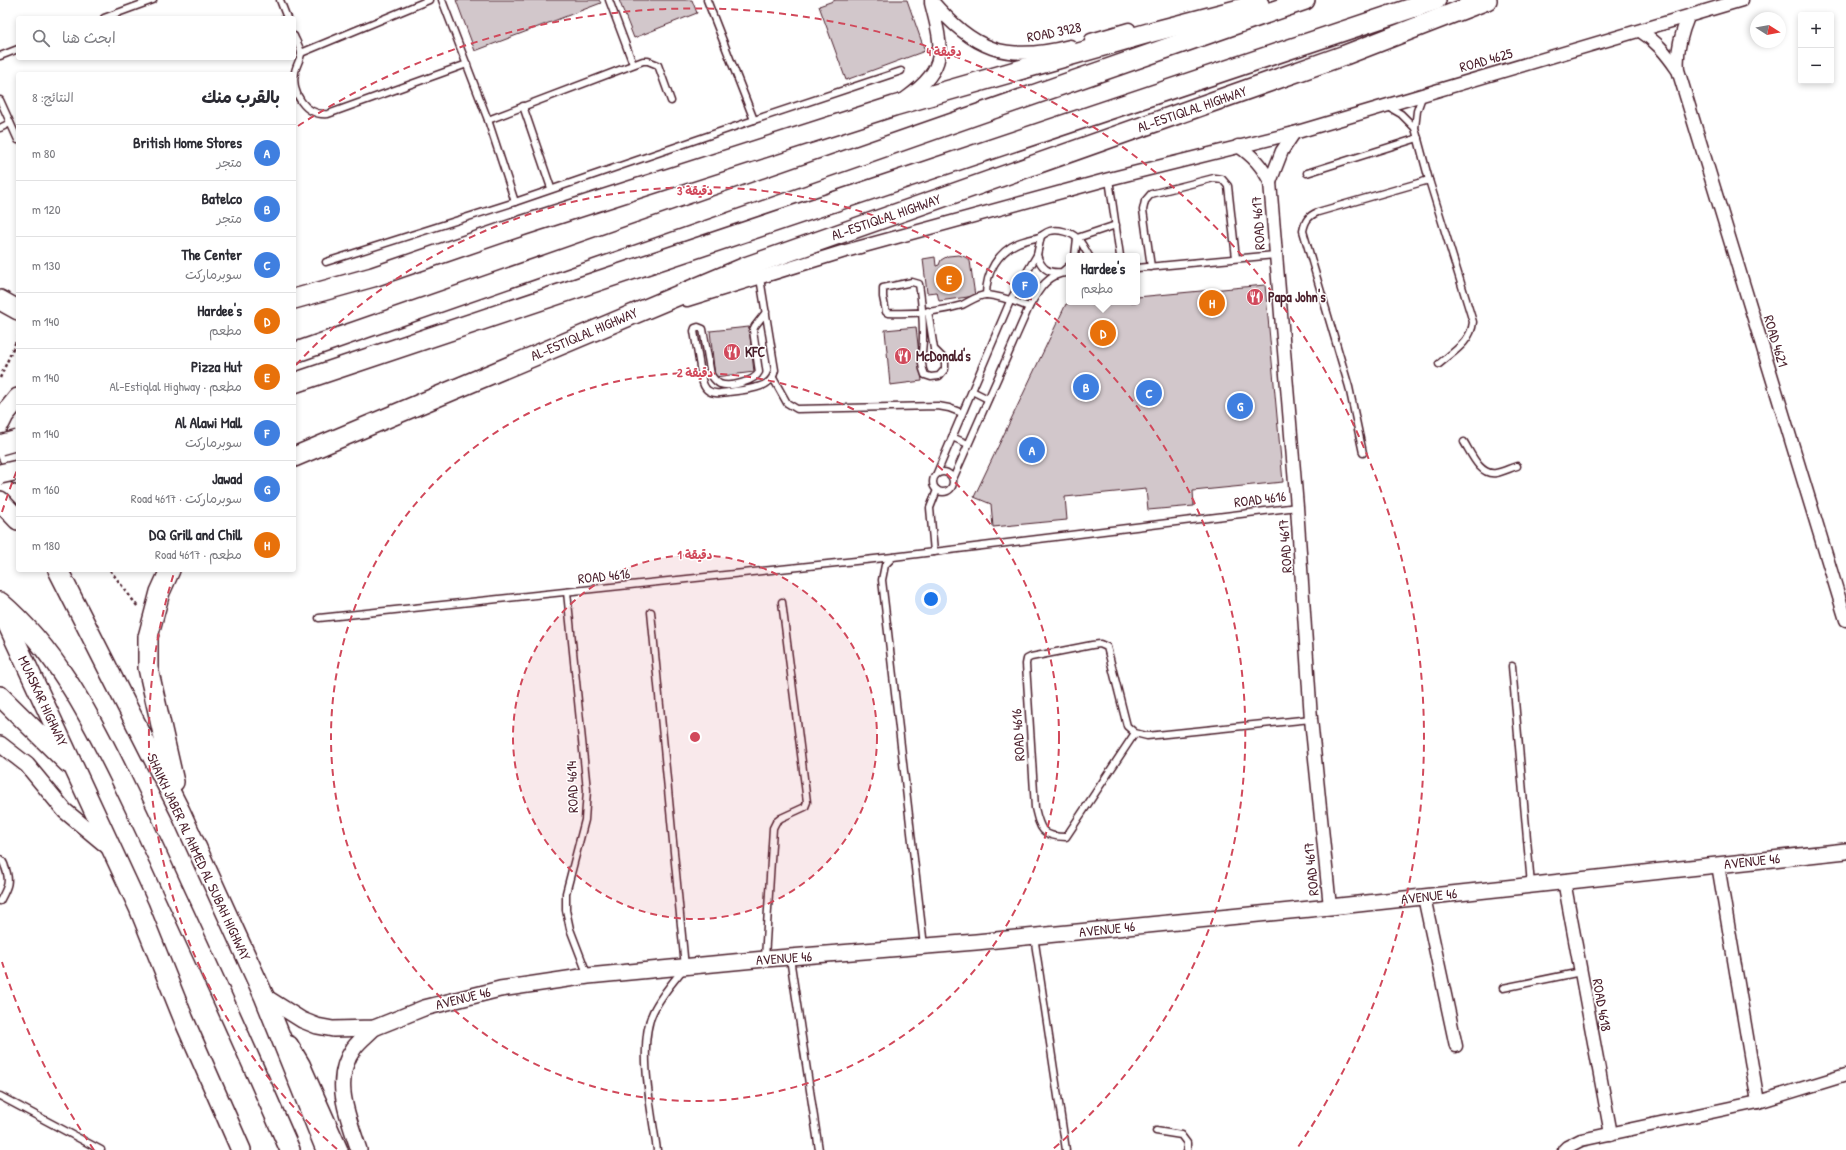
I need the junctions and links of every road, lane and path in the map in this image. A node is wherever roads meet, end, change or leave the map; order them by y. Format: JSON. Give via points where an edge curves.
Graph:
{"nodes":[{"id":1,"x":153,"y":0,"type":"edge"},
{"id":2,"x":280,"y":0,"type":"edge"},
{"id":3,"x":429,"y":0,"type":"edge"},
{"id":4,"x":442,"y":0,"type":"edge"},
{"id":5,"x":609,"y":0,"type":"edge"},
{"id":6,"x":707,"y":0,"type":"edge"},
{"id":7,"x":931,"y":0,"type":"edge"},
{"id":8,"x":1276,"y":0,"type":"edge"},
{"id":9,"x":1305,"y":0,"type":"edge"},
{"id":10,"x":1436,"y":0,"type":"edge"},
{"id":11,"x":1487,"y":0,"type":"edge"},
{"id":12,"x":1742,"y":0,"type":"edge"},
{"id":13,"x":109,"y":16,"type":"edge"},
{"id":14,"x":286,"y":16,"type":"edge"},
{"id":15,"x":1688,"y":17,"type":"junction"},
{"id":16,"x":1152,"y":32,"type":"junction"},
{"id":17,"x":1640,"y":32,"type":"junction"},
{"id":18,"x":296,"y":41,"type":"edge"},
{"id":19,"x":16,"y":50,"type":"edge"},
{"id":20,"x":301,"y":53,"type":"junction"},
{"id":21,"x":0,"y":56,"type":"edge"},
{"id":22,"x":467,"y":64,"type":"junction"},
{"id":23,"x":633,"y":64,"type":"junction"},
{"id":24,"x":1678,"y":70,"type":"junction"},
{"id":25,"x":901,"y":71,"type":"dead end"},
{"id":26,"x":295,"y":72,"type":"edge"},
{"id":27,"x":296,"y":89,"type":"edge"},
{"id":28,"x":1424,"y":94,"type":"junction"},
{"id":29,"x":0,"y":100,"type":"edge"},
{"id":30,"x":671,"y":101,"type":"dead end"},
{"id":31,"x":1384,"y":105,"type":"junction"},
{"id":32,"x":523,"y":106,"type":"junction"},
{"id":33,"x":894,"y":106,"type":"junction"},
{"id":34,"x":488,"y":120,"type":"junction"},
{"id":35,"x":754,"y":120,"type":"junction"},
{"id":36,"x":10,"y":123,"type":"junction"},
{"id":37,"x":0,"y":128,"type":"edge"},
{"id":38,"x":1415,"y":128,"type":"junction"},
{"id":39,"x":1294,"y":133,"type":"junction"},
{"id":40,"x":16,"y":136,"type":"edge"},
{"id":41,"x":1418,"y":138,"type":"junction"},
{"id":42,"x":1238,"y":146,"type":"junction"},
{"id":43,"x":1307,"y":173,"type":"dead end"},
{"id":44,"x":1109,"y":179,"type":"junction"},
{"id":45,"x":1429,"y":180,"type":"junction"},
{"id":46,"x":1270,"y":182,"type":"junction"},
{"id":47,"x":551,"y":188,"type":"junction"},
{"id":48,"x":515,"y":202,"type":"junction"},
{"id":49,"x":1116,"y":225,"type":"junction"},
{"id":50,"x":1041,"y":236,"type":"junction"},
{"id":51,"x":1077,"y":238,"type":"junction"},
{"id":52,"x":1075,"y":253,"type":"edge"},
{"id":53,"x":1086,"y":253,"type":"edge"},
{"id":54,"x":1120,"y":253,"type":"edge"},
{"id":55,"x":1275,"y":254,"type":"junction"},
{"id":56,"x":1037,"y":255,"type":"junction"},
{"id":57,"x":1236,"y":258,"type":"junction"},
{"id":58,"x":326,"y":262,"type":"dead end"},
{"id":59,"x":1151,"y":267,"type":"junction"},
{"id":60,"x":1140,"y":268,"type":"edge"},
{"id":61,"x":1066,"y":269,"type":"edge"},
{"id":62,"x":1062,"y":272,"type":"junction"},
{"id":63,"x":1066,"y":272,"type":"edge"},
{"id":64,"x":760,"y":278,"type":"junction"},
{"id":65,"x":986,"y":295,"type":"junction"},
{"id":66,"x":296,"y":298,"type":"edge"},
{"id":67,"x":1011,"y":299,"type":"junction"},
{"id":68,"x":0,"y":300,"type":"edge"},
{"id":69,"x":646,"y":307,"type":"junction"},
{"id":70,"x":1029,"y":307,"type":"junction"},
{"id":71,"x":16,"y":309,"type":"edge"},
{"id":72,"x":925,"y":311,"type":"junction"},
{"id":73,"x":766,"y":312,"type":"junction"},
{"id":74,"x":16,"y":342,"type":"edge"},
{"id":75,"x":296,"y":352,"type":"edge"},
{"id":76,"x":1439,"y":364,"type":"dead end"},
{"id":77,"x":0,"y":378,"type":"edge"},
{"id":78,"x":773,"y":378,"type":"junction"},
{"id":79,"x":296,"y":382,"type":"edge"},
{"id":80,"x":972,"y":391,"type":"junction"},
{"id":81,"x":988,"y":399,"type":"junction"},
{"id":82,"x":16,"y":400,"type":"edge"},
{"id":83,"x":962,"y":413,"type":"junction"},
{"id":84,"x":0,"y":423,"type":"edge"},
{"id":85,"x":952,"y":437,"type":"junction"},
{"id":86,"x":0,"y":439,"type":"edge"},
{"id":87,"x":16,"y":441,"type":"edge"},
{"id":88,"x":1464,"y":442,"type":"dead end"},
{"id":89,"x":968,"y":444,"type":"junction"},
{"id":90,"x":0,"y":445,"type":"edge"},
{"id":91,"x":1363,"y":453,"type":"dead end"},
{"id":92,"x":296,"y":456,"type":"edge"},
{"id":93,"x":1516,"y":466,"type":"dead end"},
{"id":94,"x":0,"y":469,"type":"edge"},
{"id":95,"x":16,"y":470,"type":"edge"},
{"id":96,"x":16,"y":470,"type":"edge"},
{"id":97,"x":937,"y":473,"type":"junction"},
{"id":98,"x":0,"y":474,"type":"edge"},
{"id":99,"x":953,"y":479,"type":"junction"},
{"id":100,"x":16,"y":480,"type":"edge"},
{"id":101,"x":937,"y":490,"type":"junction"},
{"id":102,"x":0,"y":501,"type":"edge"},
{"id":103,"x":1297,"y":507,"type":"junction"},
{"id":104,"x":16,"y":518,"type":"edge"},
{"id":105,"x":934,"y":552,"type":"junction"},
{"id":106,"x":892,"y":557,"type":"junction"},
{"id":107,"x":59,"y":572,"type":"edge"},
{"id":108,"x":112,"y":572,"type":"edge"},
{"id":109,"x":169,"y":572,"type":"edge"},
{"id":110,"x":567,"y":592,"type":"junction"},
{"id":111,"x":0,"y":602,"type":"edge"},
{"id":112,"x":782,"y":602,"type":"dead end"},
{"id":113,"x":0,"y":608,"type":"edge"},
{"id":114,"x":651,"y":612,"type":"dead end"},
{"id":115,"x":319,"y":618,"type":"dead end"},
{"id":116,"x":1846,"y":620,"type":"edge"},
{"id":117,"x":152,"y":625,"type":"junction"},
{"id":118,"x":1512,"y":666,"type":"dead end"},
{"id":119,"x":0,"y":696,"type":"edge"},
{"id":120,"x":1311,"y":719,"type":"junction"},
{"id":121,"x":1135,"y":733,"type":"junction"},
{"id":122,"x":0,"y":744,"type":"edge"},
{"id":123,"x":76,"y":771,"type":"junction"},
{"id":124,"x":180,"y":811,"type":"junction"},
{"id":125,"x":113,"y":851,"type":"junction"},
{"id":126,"x":1846,"y":851,"type":"edge"},
{"id":127,"x":0,"y":859,"type":"edge"},
{"id":128,"x":1718,"y":865,"type":"junction"},
{"id":129,"x":1564,"y":882,"type":"junction"},
{"id":130,"x":1531,"y":885,"type":"junction"},
{"id":131,"x":1424,"y":897,"type":"junction"},
{"id":132,"x":0,"y":901,"type":"edge"},
{"id":133,"x":1330,"y":907,"type":"junction"},
{"id":134,"x":1034,"y":936,"type":"junction"},
{"id":135,"x":924,"y":946,"type":"junction"},
{"id":136,"x":790,"y":958,"type":"junction"},
{"id":137,"x":765,"y":959,"type":"junction"},
{"id":138,"x":685,"y":967,"type":"junction"},
{"id":139,"x":1581,"y":972,"type":"junction"},
{"id":140,"x":588,"y":976,"type":"junction"},
{"id":141,"x":1503,"y":988,"type":"dead end"},
{"id":142,"x":264,"y":996,"type":"junction"},
{"id":143,"x":374,"y":1028,"type":"junction"},
{"id":144,"x":278,"y":1033,"type":"junction"},
{"id":145,"x":1456,"y":1046,"type":"dead end"},
{"id":146,"x":1846,"y":1075,"type":"edge"},
{"id":147,"x":0,"y":1096,"type":"edge"},
{"id":148,"x":1758,"y":1102,"type":"junction"},
{"id":149,"x":1156,"y":1131,"type":"dead end"},
{"id":150,"x":1611,"y":1134,"type":"junction"},
{"id":151,"x":101,"y":1150,"type":"edge"},
{"id":152,"x":241,"y":1150,"type":"edge"},
{"id":153,"x":290,"y":1150,"type":"edge"},
{"id":154,"x":326,"y":1150,"type":"edge"},
{"id":155,"x":340,"y":1150,"type":"edge"},
{"id":156,"x":359,"y":1150,"type":"edge"},
{"id":157,"x":657,"y":1150,"type":"edge"},
{"id":158,"x":819,"y":1150,"type":"edge"},
{"id":159,"x":1066,"y":1150,"type":"edge"},
{"id":160,"x":1187,"y":1150,"type":"edge"},
{"id":161,"x":1564,"y":1150,"type":"edge"}],
"edges":[{"from":1,"to":13,"type":"lane"},
{"from":2,"to":14,"type":"lane"},
{"from":3,"to":20,"type":"lane"},
{"from":4,"to":22,"type":"lane"},
{"from":5,"to":23,"type":"lane"},
{"from":6,"to":35,"type":"lane"},
{"from":7,"to":16,"type":"street","name":"ROAD 3928","via":[[966,36],[983,45],[1011,53],[1049,51],[1131,29]]},
{"from":7,"to":33,"type":"street","name":"ROAD 3928","via":[[940,38],[937,64],[923,85]]},
{"from":8,"to":16,"type":"main road"},
{"from":9,"to":75,"type":"main road"},
{"from":10,"to":79,"type":"main road"},
{"from":11,"to":69,"type":"main road","name":"AL-ESTIQLAL HIGHWAY","via":[[1345,55],[748,266]]},
{"from":12,"to":15,"type":"street","name":"ROAD 4625"},
{"from":15,"to":17,"type":"street","name":"ROAD 4625"},
{"from":15,"to":24,"type":"street","name":"ROAD 4621","via":[[1679,43]]},
{"from":16,"to":33,"type":"main road"},
{"from":17,"to":24,"type":"street","name":"ROAD 4621","via":[[1662,48]]},
{"from":17,"to":28,"type":"street","name":"ROAD 4625"},
{"from":18,"to":20,"type":"lane"},
{"from":19,"to":21,"type":"lane"},
{"from":20,"to":26,"type":"lane"},
{"from":22,"to":27,"type":"lane","via":[[322,114],[308,108],[298,97]]},
{"from":22,"to":34,"type":"lane"},
{"from":23,"to":30,"type":"lane","via":[[648,61],[658,65]]},
{"from":23,"to":32,"type":"lane"},
{"from":24,"to":116,"type":"street","name":"ROAD 4621"},
{"from":25,"to":35,"type":"lane"},
{"from":28,"to":31,"type":"street","name":"ROAD 4625"},
{"from":28,"to":38,"type":"lane","via":[[1417,110]]},
{"from":29,"to":36,"type":"lane"},
{"from":31,"to":38,"type":"lane","via":[[1401,114]]},
{"from":31,"to":39,"type":"street","name":"ROAD 4625"},
{"from":32,"to":34,"type":"lane"},
{"from":32,"to":47,"type":"lane"},
{"from":33,"to":66,"type":"main road","via":[[524,225],[373,277]]},
{"from":34,"to":48,"type":"lane"},
{"from":35,"to":47,"type":"lane"},
{"from":36,"to":37,"type":"lane"},
{"from":36,"to":40,"type":"lane"},
{"from":38,"to":41,"type":"lane"},
{"from":39,"to":42,"type":"street","name":"ROAD 4625"},
{"from":39,"to":46,"type":"street","name":"ROAD 4617","via":[[1282,150]]},
{"from":41,"to":43,"type":"lane"},
{"from":41,"to":45,"type":"lane"},
{"from":42,"to":44,"type":"street","name":"ROAD 4625"},
{"from":42,"to":46,"type":"street","name":"ROAD 4617","via":[[1251,155]]},
{"from":44,"to":49,"type":"lane"},
{"from":44,"to":64,"type":"street","name":"ROAD 4625","via":[[842,252]]},
{"from":45,"to":76,"type":"lane","via":[[1473,322],[1468,339]]},
{"from":45,"to":91,"type":"lane","via":[[1318,212],[1304,223],[1303,231],[1349,387]]},
{"from":46,"to":55,"type":"street","name":"ROAD 4617"},
{"from":47,"to":48,"type":"lane"},
{"from":48,"to":58,"type":"lane"},
{"from":49,"to":51,"type":"lane"},
{"from":49,"to":54,"type":"lane"},
{"from":50,"to":51,"type":"lane","via":[[1056,231],[1066,232]]},
{"from":50,"to":56,"type":"lane"},
{"from":50,"to":65,"type":"lane","via":[[1008,248],[989,272]]},
{"from":51,"to":52,"type":"lane"},
{"from":51,"to":53,"type":"lane"},
{"from":55,"to":57,"type":"lane"},
{"from":55,"to":103,"type":"street","name":"ROAD 4617"},
{"from":56,"to":62,"type":"lane","via":[[1043,267],[1055,273]]},
{"from":56,"to":67,"type":"lane"},
{"from":57,"to":59,"type":"lane"},
{"from":57,"to":59,"type":"lane","via":[[1228,186],[1222,179],[1214,178],[1151,194],[1148,197],[1143,210]]},
{"from":59,"to":60,"type":"lane"},
{"from":61,"to":62,"type":"lane"},
{"from":62,"to":63,"type":"lane"},
{"from":62,"to":70,"type":"lane","via":[[1040,287]]},
{"from":64,"to":69,"type":"street","name":"ROAD 4625","via":[[672,305]]},
{"from":64,"to":73,"type":"lane"},
{"from":65,"to":67,"type":"lane"},
{"from":65,"to":72,"type":"lane","via":[[962,304]]},
{"from":67,"to":70,"type":"lane"},
{"from":67,"to":80,"type":"lane"},
{"from":68,"to":71,"type":"main road"},
{"from":69,"to":92,"type":"main road","name":"AL-ESTIQLAL HIGHWAY"},
{"from":70,"to":81,"type":"lane"},
{"from":72,"to":72,"type":"lane","via":[[919,284],[916,282],[882,289],[888,313]]},
{"from":72,"to":72,"type":"lane","via":[[934,349],[945,364],[945,370],[939,376],[925,375],[921,367]]},
{"from":73,"to":78,"type":"lane","via":[[775,370]]},
{"from":73,"to":78,"type":"lane","via":[[753,330],[759,372],[751,380],[725,385],[714,380],[704,329],[698,327],[694,331],[703,386],[708,391],[714,394],[761,386]]},
{"from":74,"to":77,"type":"path"},
{"from":78,"to":83,"type":"lane","via":[[787,403],[797,409],[938,406]]},
{"from":80,"to":81,"type":"lane"},
{"from":80,"to":83,"type":"lane"},
{"from":81,"to":89,"type":"lane"},
{"from":82,"to":84,"type":"main road"},
{"from":83,"to":85,"type":"lane"},
{"from":85,"to":89,"type":"lane"},
{"from":85,"to":97,"type":"lane"},
{"from":86,"to":95,"type":"main road"},
{"from":87,"to":90,"type":"main road","bridge":true},
{"from":88,"to":93,"type":"lane","via":[[1483,470],[1489,473],[1496,474]]},
{"from":89,"to":99,"type":"lane"},
{"from":94,"to":100,"type":"main road"},
{"from":96,"to":98,"type":"main road","bridge":true},
{"from":97,"to":99,"type":"lane","via":[[948,473]]},
{"from":97,"to":101,"type":"lane","via":[[932,481]]},
{"from":99,"to":101,"type":"lane","via":[[950,489],[944,492]]},
{"from":101,"to":105,"type":"lane","via":[[930,508]]},
{"from":102,"to":104,"type":"main road"},
{"from":103,"to":105,"type":"lane","name":"ROAD 4616"},
{"from":103,"to":120,"type":"street","name":"ROAD 4617"},
{"from":105,"to":106,"type":"lane","name":"ROAD 4616"},
{"from":106,"to":110,"type":"lane","name":"ROAD 4616"},
{"from":106,"to":135,"type":"lane","via":[[885,565],[882,580]]},
{"from":107,"to":124,"type":"main road","name":"SHAIKH JABER AL AHMED AL SUBAH HIGHWAY"},
{"from":108,"to":117,"type":"path"},
{"from":109,"to":117,"type":"main road","via":[[160,592]]},
{"from":110,"to":115,"type":"lane","name":"ROAD 4616"},
{"from":110,"to":140,"type":"lane","name":"ROAD 4614","via":[[587,790],[585,820],[566,893],[566,910],[570,929]]},
{"from":111,"to":153,"type":"main road","via":[[48,652],[98,731],[154,846]]},
{"from":112,"to":137,"type":"lane","via":[[807,802],[805,807],[781,818],[773,828]]},
{"from":113,"to":123,"type":"main road","name":"MUASKAR HIGHWAY"},
{"from":114,"to":138,"type":"lane"},
{"from":117,"to":124,"type":"main road","via":[[148,637],[148,668]]},
{"from":118,"to":130,"type":"lane"},
{"from":119,"to":123,"type":"main road"},
{"from":120,"to":121,"type":"lane","via":[[1147,736]]},
{"from":120,"to":133,"type":"street","name":"ROAD 4617"},
{"from":121,"to":121,"type":"lane","name":"ROAD 4616","via":[[1127,726],[1107,647],[1100,644],[1092,645],[1027,659],[1035,808],[1040,827],[1053,837],[1066,837]]},
{"from":122,"to":125,"type":"street","via":[[27,765],[65,811]]},
{"from":123,"to":125,"type":"main road"},
{"from":124,"to":142,"type":"main road","name":"SHAIKH JABER AL AHMED AL SUBAH HIGHWAY"},
{"from":125,"to":152,"type":"main road"},
{"from":126,"to":128,"type":"street","name":"AVENUE 46"},
{"from":127,"to":132,"type":"lane","via":[[9,876],[8,887]]},
{"from":128,"to":129,"type":"street","name":"AVENUE 46"},
{"from":128,"to":148,"type":"street"},
{"from":129,"to":130,"type":"street","name":"AVENUE 46"},
{"from":129,"to":139,"type":"street","name":"ROAD 4618"},
{"from":130,"to":131,"type":"street","name":"AVENUE 46"},
{"from":131,"to":133,"type":"street","name":"AVENUE 46"},
{"from":131,"to":145,"type":"street"},
{"from":133,"to":134,"type":"street","name":"AVENUE 46"},
{"from":134,"to":135,"type":"street","name":"AVENUE 46"},
{"from":134,"to":159,"type":"lane"},
{"from":135,"to":136,"type":"street","name":"AVENUE 46"},
{"from":136,"to":137,"type":"street","name":"AVENUE 46"},
{"from":136,"to":158,"type":"lane"},
{"from":137,"to":138,"type":"street","name":"AVENUE 46"},
{"from":138,"to":140,"type":"street","name":"AVENUE 46"},
{"from":138,"to":157,"type":"lane","via":[[662,995],[652,1014],[646,1042],[647,1083]]},
{"from":139,"to":141,"type":"lane"},
{"from":139,"to":150,"type":"street","name":"ROAD 4618"},
{"from":140,"to":143,"type":"street","name":"AVENUE 46","via":[[500,989],[424,1008]]},
{"from":142,"to":143,"type":"street","name":"AVENUE 46","via":[[302,1020],[317,1026],[333,1029]]},
{"from":142,"to":144,"type":"main road","name":"SHAIKH JABER AL AHMED AL SUBAH HIGHWAY"},
{"from":143,"to":156,"type":"street","name":"AVENUE 46","via":[[354,1047],[344,1065],[343,1102]]},
{"from":144,"to":154,"type":"main road","name":"SHAIKH JABER AL AHMED AL SUBAH HIGHWAY"},
{"from":144,"to":155,"type":"street","via":[[295,1051]]},
{"from":146,"to":148,"type":"street"},
{"from":147,"to":151,"type":"lane"},
{"from":148,"to":150,"type":"street"},
{"from":149,"to":160,"type":"lane","via":[[1180,1135],[1186,1143]]},
{"from":150,"to":161,"type":"street","via":[[1582,1140]]}]}
